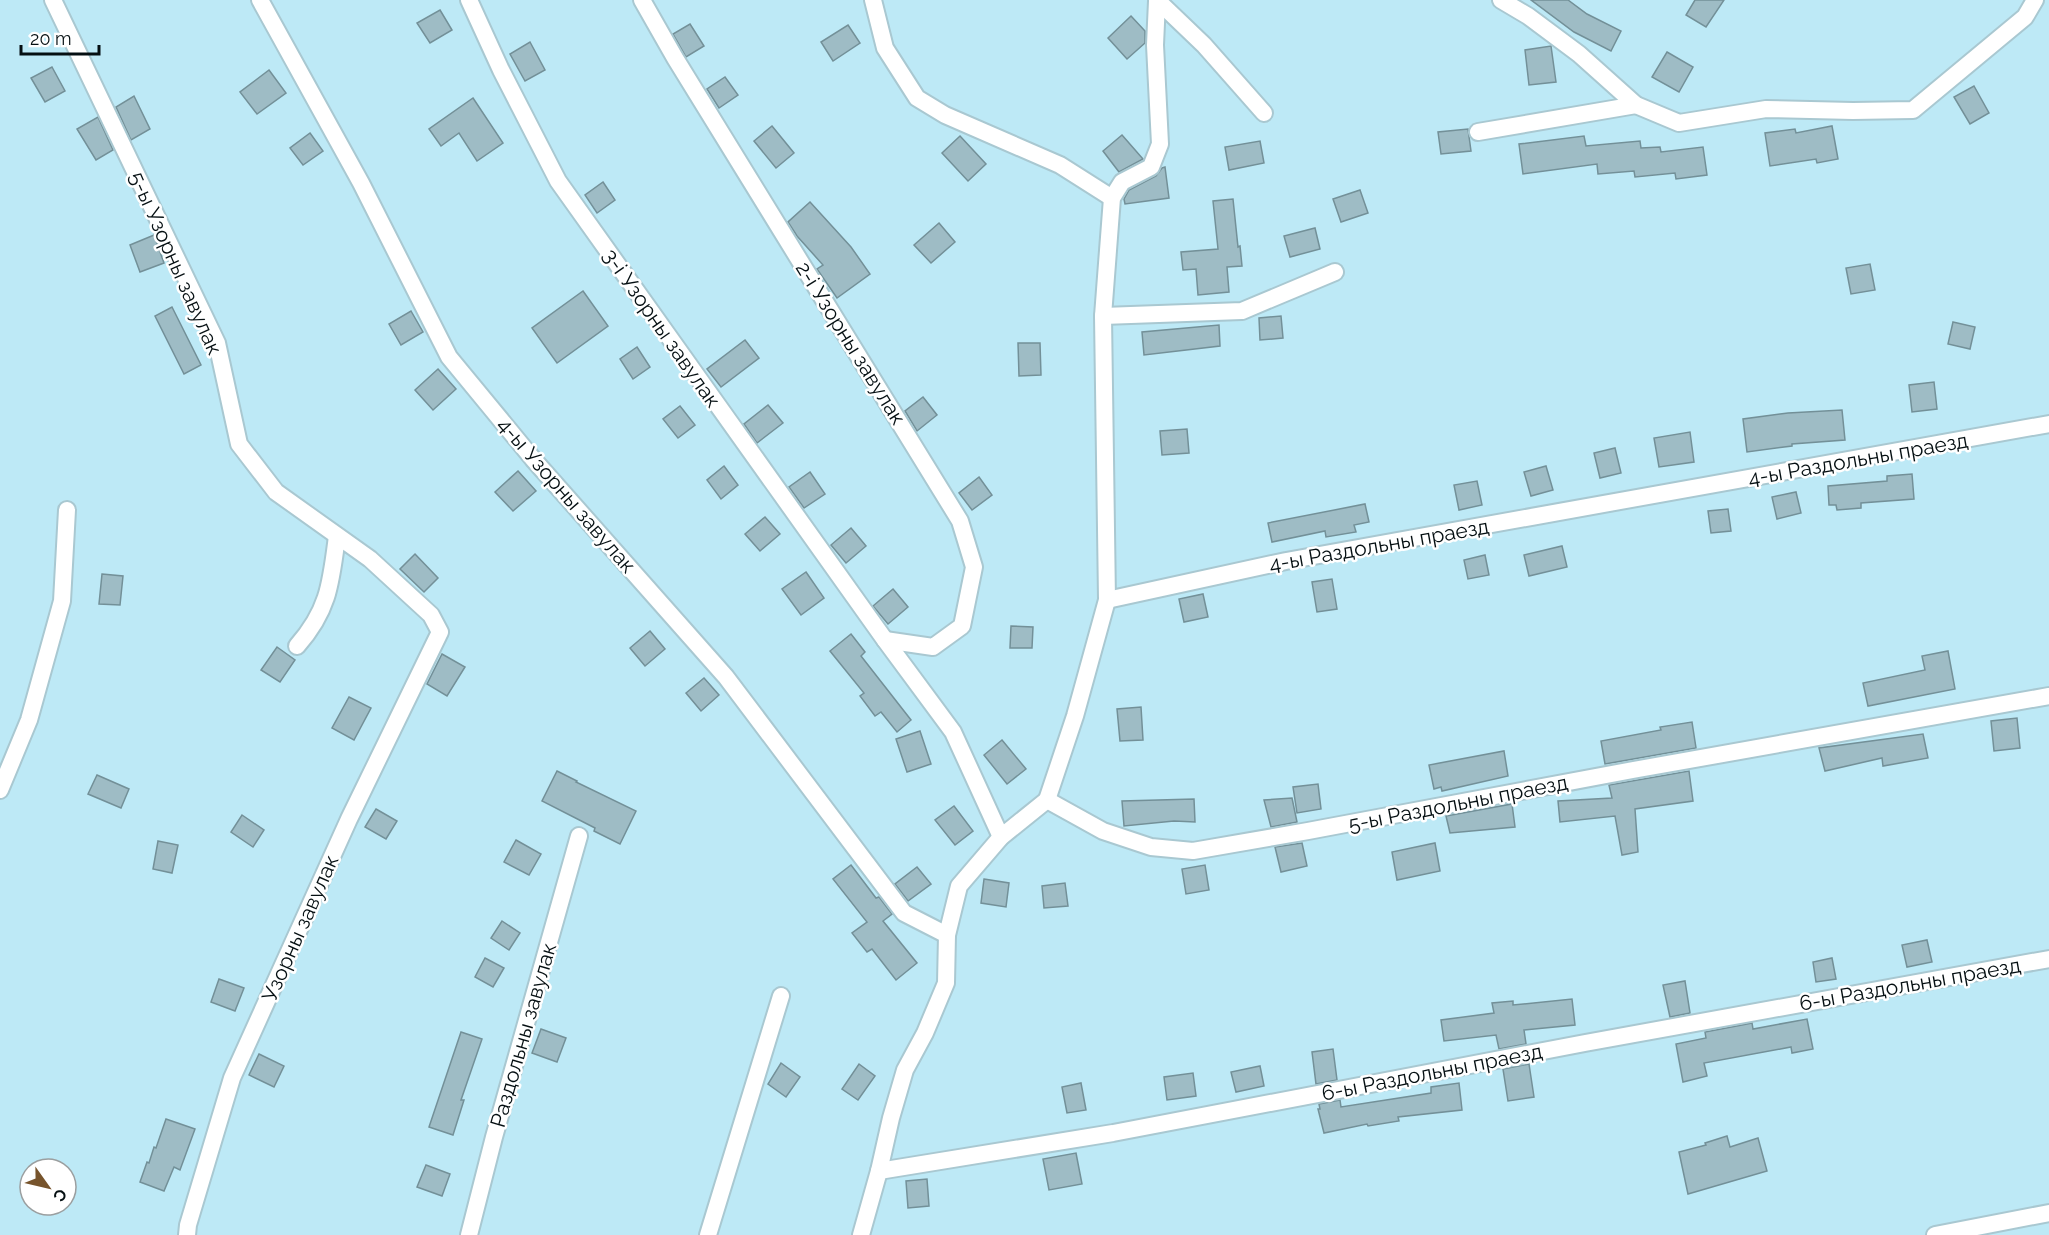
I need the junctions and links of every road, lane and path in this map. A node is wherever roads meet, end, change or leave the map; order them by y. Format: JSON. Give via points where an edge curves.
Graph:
{"nodes":[{"id":1,"x":53,"y":0,"type":"edge"},
{"id":2,"x":260,"y":0,"type":"edge"},
{"id":3,"x":469,"y":0,"type":"edge"},
{"id":4,"x":642,"y":0,"type":"edge"},
{"id":5,"x":873,"y":0,"type":"edge"},
{"id":6,"x":1501,"y":0,"type":"edge"},
{"id":7,"x":2035,"y":0,"type":"edge"},
{"id":8,"x":1157,"y":1,"type":"edge"},
{"id":9,"x":1636,"y":105,"type":"junction"},
{"id":10,"x":1264,"y":113,"type":"dead end"},
{"id":11,"x":1478,"y":132,"type":"dead end"},
{"id":12,"x":1112,"y":198,"type":"junction"},
{"id":13,"x":1335,"y":272,"type":"dead end"},
{"id":14,"x":1103,"y":316,"type":"junction"},
{"id":15,"x":2049,"y":424,"type":"edge"},
{"id":16,"x":67,"y":510,"type":"dead end"},
{"id":17,"x":337,"y":536,"type":"junction"},
{"id":18,"x":1107,"y":600,"type":"junction"},
{"id":19,"x":440,"y":632,"type":"joint"},
{"id":20,"x":885,"y":640,"type":"junction"},
{"id":21,"x":297,"y":646,"type":"dead end"},
{"id":22,"x":2049,"y":696,"type":"edge"},
{"id":23,"x":0,"y":790,"type":"edge"},
{"id":24,"x":1047,"y":800,"type":"junction"},
{"id":25,"x":579,"y":836,"type":"dead end"},
{"id":26,"x":1001,"y":837,"type":"junction"},
{"id":27,"x":947,"y":935,"type":"junction"},
{"id":28,"x":2049,"y":958,"type":"edge"},
{"id":29,"x":781,"y":996,"type":"dead end"},
{"id":30,"x":879,"y":1171,"type":"junction"},
{"id":31,"x":2049,"y":1213,"type":"edge"},
{"id":32,"x":187,"y":1235,"type":"edge"},
{"id":33,"x":469,"y":1235,"type":"edge"},
{"id":34,"x":708,"y":1235,"type":"edge"},
{"id":35,"x":861,"y":1235,"type":"edge"},
{"id":36,"x":1935,"y":1235,"type":"edge"}],
"edges":[{"from":1,"to":17,"type":"lane","name":"5-ы Узорны завулак","via":[[217,343],[239,444],[276,492]]},
{"from":2,"to":27,"type":"lane","name":"4-ы Узорны завулак","via":[[361,183],[449,357],[533,459],[726,677],[904,914]]},
{"from":3,"to":20,"type":"lane","name":"3-і Узорны завулак","via":[[558,181]]},
{"from":4,"to":20,"type":"lane","name":"2-і Узорны завулак","via":[[960,521],[974,567],[962,626],[933,647]]},
{"from":5,"to":12,"type":"lane","via":[[885,48],[917,98],[945,115],[1060,165]]},
{"from":6,"to":9,"type":"lane","via":[[1579,54]]},
{"from":7,"to":9,"type":"lane","via":[[2025,17],[1913,110],[1766,109],[1679,123]]},
{"from":8,"to":10,"type":"lane","via":[[1204,45]]},
{"from":8,"to":12,"type":"lane","via":[[1160,144],[1151,167],[1122,182]]},
{"from":9,"to":11,"type":"lane"},
{"from":12,"to":14,"type":"lane"},
{"from":13,"to":14,"type":"lane","via":[[1242,311]]},
{"from":14,"to":18,"type":"lane"},
{"from":15,"to":18,"type":"lane","name":"4-ы Раздольны праезд","via":[[1286,561]]},
{"from":16,"to":23,"type":"lane","via":[[62,601],[28,720]]},
{"from":17,"to":19,"type":"lane","name":"5-ы Узорны завулак","via":[[431,615]]},
{"from":17,"to":21,"type":"lane","via":[[323,606]]},
{"from":18,"to":24,"type":"lane","via":[[1076,716]]},
{"from":19,"to":32,"type":"lane","name":"Узорны завулак","via":[[349,819],[232,1078]]},
{"from":20,"to":26,"type":"lane","name":"3-і Узорны завулак","via":[[953,732]]},
{"from":22,"to":24,"type":"lane","name":"5-ы Раздольны праезд","via":[[1193,851],[1151,847],[1103,831]]},
{"from":24,"to":26,"type":"lane"},
{"from":25,"to":33,"type":"lane","name":"Раздольны завулак"},
{"from":26,"to":27,"type":"lane","via":[[959,886]]},
{"from":27,"to":30,"type":"lane","via":[[946,983],[905,1070]]},
{"from":28,"to":30,"type":"lane","name":"6-ы Раздольны праезд","via":[[1113,1133]]},
{"from":29,"to":34,"type":"lane"},
{"from":30,"to":35,"type":"lane"},
{"from":31,"to":36,"type":"lane"}]}
